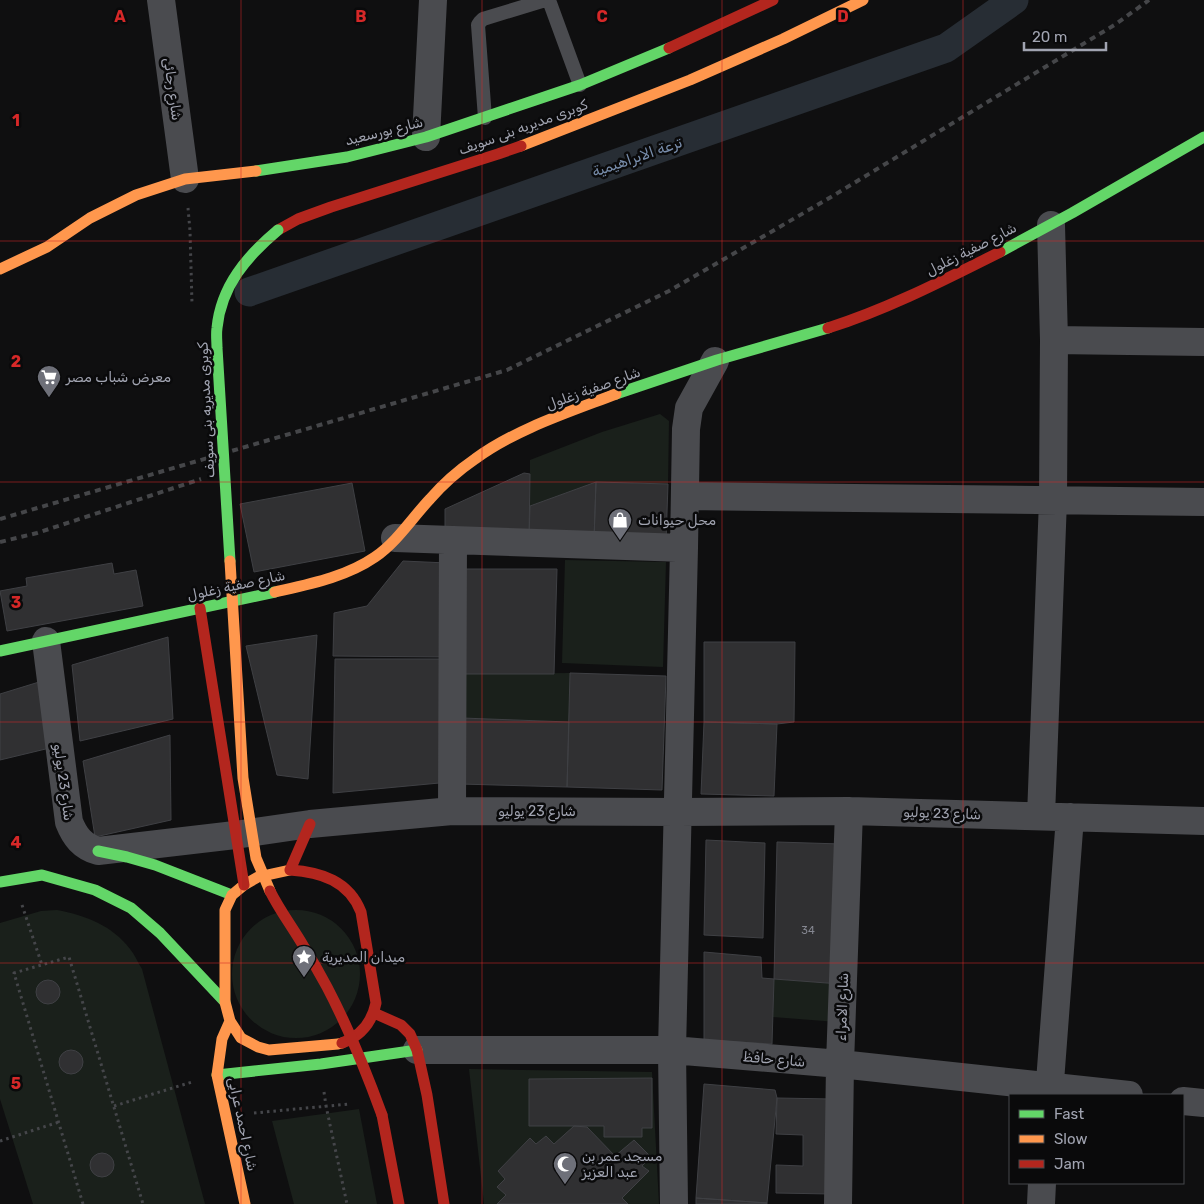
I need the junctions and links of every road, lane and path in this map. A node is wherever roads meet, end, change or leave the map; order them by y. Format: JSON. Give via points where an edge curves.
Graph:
{"nodes":[{"id":1,"x":161,"y":0,"type":"edge"},
{"id":2,"x":433,"y":0,"type":"edge"},
{"id":3,"x":773,"y":0,"type":"edge"},
{"id":4,"x":863,"y":0,"type":"edge"},
{"id":5,"x":580,"y":85,"type":"junction"},
{"id":6,"x":486,"y":118,"type":"junction"},
{"id":7,"x":426,"y":137,"type":"junction"},
{"id":8,"x":1204,"y":137,"type":"edge"},
{"id":9,"x":185,"y":179,"type":"junction"},
{"id":10,"x":1051,"y":225,"type":"junction"},
{"id":11,"x":0,"y":269,"type":"edge"},
{"id":12,"x":192,"y":312,"type":"dead end"},
{"id":13,"x":1054,"y":340,"type":"junction"},
{"id":14,"x":1204,"y":342,"type":"edge"},
{"id":15,"x":715,"y":361,"type":"junction"},
{"id":16,"x":685,"y":496,"type":"junction"},
{"id":17,"x":1053,"y":500,"type":"junction"},
{"id":18,"x":1204,"y":502,"type":"edge"},
{"id":19,"x":395,"y":538,"type":"junction"},
{"id":20,"x":454,"y":540,"type":"junction"},
{"id":21,"x":684,"y":548,"type":"junction"},
{"id":22,"x":225,"y":602,"type":"junction"},
{"id":23,"x":200,"y":608,"type":"junction"},
{"id":24,"x":46,"y":641,"type":"junction"},
{"id":25,"x":0,"y":651,"type":"edge"},
{"id":26,"x":242,"y":710,"type":"junction"},
{"id":27,"x":216,"y":714,"type":"junction"},
{"id":28,"x":452,"y":811,"type":"junction"},
{"id":29,"x":849,"y":811,"type":"junction"},
{"id":30,"x":678,"y":812,"type":"junction"},
{"id":31,"x":1041,"y":816,"type":"junction"},
{"id":32,"x":1070,"y":818,"type":"junction"},
{"id":33,"x":1204,"y":821,"type":"edge"},
{"id":34,"x":310,"y":824,"type":"junction"},
{"id":35,"x":248,"y":833,"type":"junction"},
{"id":36,"x":98,"y":851,"type":"junction"},
{"id":37,"x":290,"y":870,"type":"junction"},
{"id":38,"x":268,"y":874,"type":"junction"},
{"id":39,"x":14,"y":878,"type":"junction"},
{"id":40,"x":0,"y":882,"type":"edge"},
{"id":41,"x":244,"y":885,"type":"junction"},
{"id":42,"x":232,"y":895,"type":"junction"},
{"id":43,"x":42,"y":965,"type":"junction"},
{"id":44,"x":225,"y":1002,"type":"junction"},
{"id":45,"x":374,"y":1012,"type":"junction"},
{"id":46,"x":230,"y":1021,"type":"junction"},
{"id":47,"x":417,"y":1050,"type":"junction"},
{"id":48,"x":672,"y":1050,"type":"junction"},
{"id":49,"x":320,"y":1064,"type":"junction"},
{"id":50,"x":840,"y":1064,"type":"junction"},
{"id":51,"x":217,"y":1074,"type":"junction"},
{"id":52,"x":1050,"y":1091,"type":"edge"},
{"id":53,"x":1109,"y":1094,"type":"edge"},
{"id":54,"x":1184,"y":1101,"type":"edge"},
{"id":55,"x":354,"y":1103,"type":"dead end"},
{"id":56,"x":1204,"y":1103,"type":"edge"},
{"id":57,"x":114,"y":1106,"type":"junction"},
{"id":58,"x":326,"y":1106,"type":"junction"},
{"id":59,"x":226,"y":1116,"type":"junction"},
{"id":60,"x":59,"y":1122,"type":"junction"},
{"id":61,"x":0,"y":1141,"type":"edge"},
{"id":62,"x":1042,"y":1184,"type":"edge"},
{"id":63,"x":83,"y":1204,"type":"edge"},
{"id":64,"x":143,"y":1204,"type":"edge"},
{"id":65,"x":245,"y":1204,"type":"edge"},
{"id":66,"x":347,"y":1204,"type":"edge"},
{"id":67,"x":399,"y":1204,"type":"edge"},
{"id":68,"x":444,"y":1204,"type":"edge"},
{"id":69,"x":674,"y":1204,"type":"edge"},
{"id":70,"x":838,"y":1204,"type":"edge"},
{"id":71,"x":1041,"y":1204,"type":"edge"}],
"edges":[{"from":1,"to":9,"type":"street","name":"شارع رجائى"},
{"from":2,"to":7,"type":"street"},
{"from":3,"to":5,"type":"main road","name":"شارع بورسعيد"},
{"from":4,"to":67,"type":"main road","name":"كوبرى مديريه بنى سويف","bridge":true,"via":[[724,65],[603,115],[498,154],[298,219],[258,247],[246,260],[227,293],[217,330],[217,358],[243,778],[256,858],[278,907],[304,946],[352,1037],[382,1115]]},
{"from":5,"to":6,"type":"main road","name":"شارع بورسعيد"},
{"from":5,"to":6,"type":"lane","via":[[550,3],[542,1],[484,19],[478,25]]},
{"from":6,"to":7,"type":"main road","name":"شارع بورسعيد"},
{"from":7,"to":9,"type":"main road","name":"شارع بورسعيد","via":[[346,157]]},
{"from":8,"to":10,"type":"main road","name":"شارع صفية زغلول"},
{"from":9,"to":11,"type":"main road","name":"شارع بورسعيد","via":[[136,195],[90,218],[47,247]]},
{"from":9,"to":12,"type":"path"},
{"from":10,"to":13,"type":"street"},
{"from":10,"to":15,"type":"main road","name":"شارع صفية زغلول","via":[[902,300],[840,324]]},
{"from":13,"to":14,"type":"street"},
{"from":13,"to":17,"type":"street"},
{"from":15,"to":16,"type":"street","via":[[689,408]]},
{"from":15,"to":19,"type":"main road","name":"شارع صفية زغلول","via":[[600,400],[503,441],[455,475]]},
{"from":16,"to":17,"type":"street"},
{"from":16,"to":21,"type":"street"},
{"from":17,"to":18,"type":"street"},
{"from":17,"to":31,"type":"street"},
{"from":19,"to":20,"type":"street"},
{"from":19,"to":22,"type":"main road","name":"شارع صفية زغلول","via":[[377,555],[334,577]]},
{"from":20,"to":21,"type":"street"},
{"from":20,"to":28,"type":"street"},
{"from":21,"to":30,"type":"street"},
{"from":22,"to":23,"type":"main road","name":"شارع صفية زغلول"},
{"from":22,"to":26,"type":"main road"},
{"from":23,"to":24,"type":"main road","name":"شارع صفية زغلول"},
{"from":23,"to":27,"type":"main road"},
{"from":24,"to":25,"type":"main road","name":"شارع صفية زغلول"},
{"from":24,"to":36,"type":"street","name":"شارع 23 يوليو","via":[[69,822],[80,842]]},
{"from":26,"to":27,"type":"main road"},
{"from":26,"to":35,"type":"main road"},
{"from":27,"to":35,"type":"main road"},
{"from":28,"to":30,"type":"street","name":"شارع 23 يوليو"},
{"from":28,"to":34,"type":"street","name":"شارع 23 يوليو"},
{"from":29,"to":30,"type":"street","name":"شارع 23 يوليو"},
{"from":29,"to":31,"type":"street","name":"شارع 23 يوليو"},
{"from":29,"to":50,"type":"street","name":"شارع الامراء"},
{"from":30,"to":48,"type":"street"},
{"from":31,"to":32,"type":"street","name":"شارع 23 يوليو"},
{"from":32,"to":33,"type":"street","name":"شارع 23 يوليو"},
{"from":32,"to":52,"type":"street"},
{"from":34,"to":35,"type":"street","name":"شارع 23 يوليو"},
{"from":34,"to":37,"type":"main road"},
{"from":35,"to":36,"type":"street","name":"شارع 23 يوليو"},
{"from":35,"to":38,"type":"main road"},
{"from":35,"to":41,"type":"main road"},
{"from":36,"to":42,"type":"main road","via":[[155,865]]},
{"from":37,"to":38,"type":"main road"},
{"from":37,"to":45,"type":"main road","via":[[306,871],[335,881],[348,890],[357,903],[376,1003]]},
{"from":38,"to":41,"type":"main road"},
{"from":39,"to":40,"type":"main road"},
{"from":39,"to":43,"type":"path"},
{"from":39,"to":44,"type":"main road","via":[[50,877],[95,890],[131,908],[160,933]]},
{"from":41,"to":42,"type":"main road"},
{"from":42,"to":44,"type":"main road","via":[[225,910]]},
{"from":43,"to":57,"type":"path","via":[[69,957]]},
{"from":43,"to":60,"type":"path","via":[[14,973]]},
{"from":44,"to":46,"type":"main road"},
{"from":45,"to":46,"type":"main road","via":[[360,1034],[350,1040],[269,1050],[241,1038]]},
{"from":45,"to":47,"type":"main road","via":[[401,1025],[410,1034]]},
{"from":46,"to":51,"type":"main road","name":"شارع احمد عرابى","via":[[222,1038]]},
{"from":47,"to":48,"type":"street","name":"شارع حافظ"},
{"from":47,"to":49,"type":"main road"},
{"from":47,"to":68,"type":"main road"},
{"from":48,"to":50,"type":"street","name":"شارع حافظ"},
{"from":48,"to":69,"type":"street"},
{"from":49,"to":51,"type":"main road"},
{"from":49,"to":58,"type":"path"},
{"from":50,"to":52,"type":"street","name":"شارع حافظ"},
{"from":50,"to":70,"type":"street","name":"شارع الامراء"},
{"from":51,"to":57,"type":"path"},
{"from":51,"to":59,"type":"main road","name":"شارع احمد عرابى"},
{"from":52,"to":53,"type":"street","name":"شارع حافظ"},
{"from":54,"to":56,"type":"street"},
{"from":55,"to":58,"type":"path"},
{"from":57,"to":64,"type":"path"},
{"from":58,"to":59,"type":"path"},
{"from":58,"to":66,"type":"path"},
{"from":59,"to":65,"type":"main road","name":"شارع احمد عرابى"},
{"from":60,"to":61,"type":"path"},
{"from":60,"to":63,"type":"path"},
{"from":62,"to":71,"type":"street"}]}
